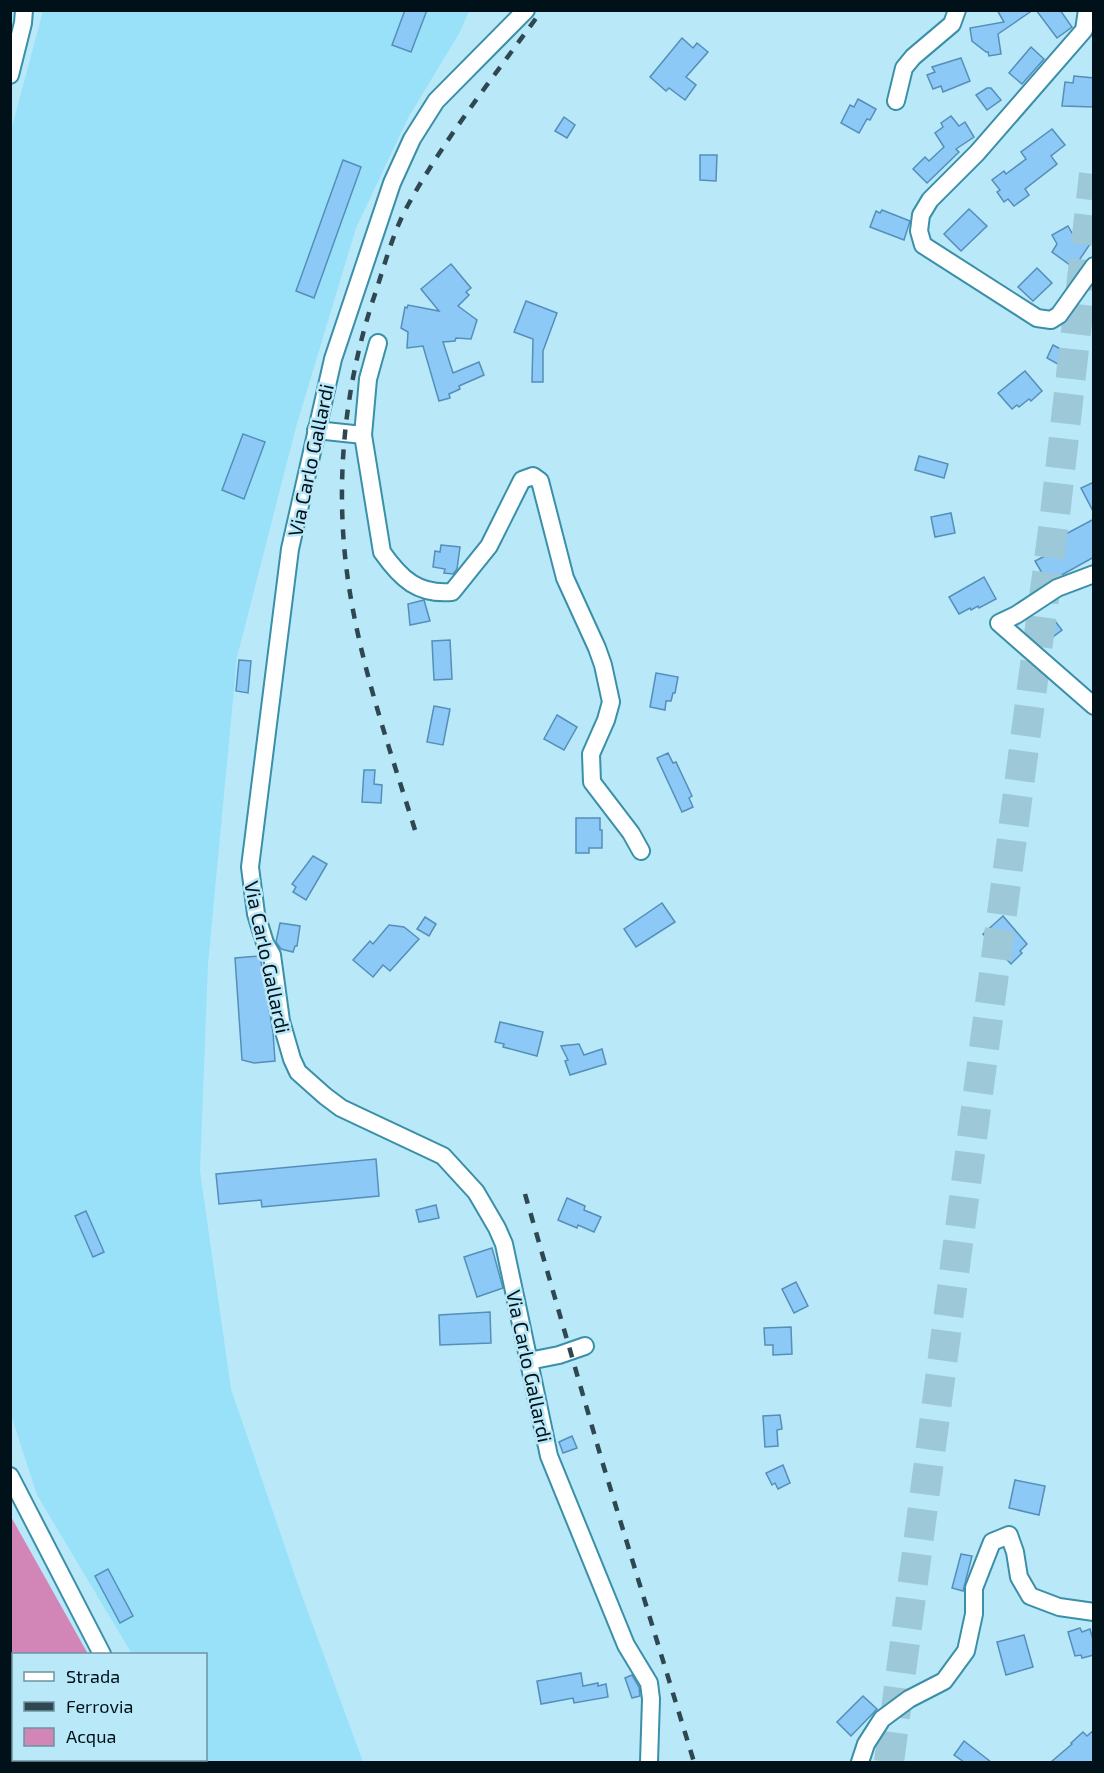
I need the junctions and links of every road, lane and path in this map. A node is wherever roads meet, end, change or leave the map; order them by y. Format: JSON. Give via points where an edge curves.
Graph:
{"nodes":[{"id":1,"x":17,"y":10,"type":"edge"},
{"id":2,"x":24,"y":10,"type":"edge"},
{"id":3,"x":526,"y":10,"type":"edge"},
{"id":4,"x":957,"y":10,"type":"edge"},
{"id":5,"x":1087,"y":10,"type":"edge"},
{"id":6,"x":10,"y":23,"type":"edge"},
{"id":7,"x":12,"y":67,"type":"edge"},
{"id":8,"x":897,"y":101,"type":"dead end"},
{"id":9,"x":1094,"y":266,"type":"edge"},
{"id":10,"x":378,"y":343,"type":"dead end"},
{"id":11,"x":316,"y":430,"type":"junction"},
{"id":12,"x":363,"y":435,"type":"junction"},
{"id":13,"x":1094,"y":574,"type":"edge"},
{"id":14,"x":1094,"y":706,"type":"edge"},
{"id":15,"x":641,"y":851,"type":"dead end"},
{"id":16,"x":585,"y":1346,"type":"dead end"},
{"id":17,"x":529,"y":1361,"type":"junction"},
{"id":18,"x":10,"y":1476,"type":"edge"},
{"id":19,"x":1094,"y":1612,"type":"edge"},
{"id":20,"x":101,"y":1653,"type":"edge"},
{"id":21,"x":649,"y":1762,"type":"edge"},
{"id":22,"x":860,"y":1762,"type":"edge"}],
"edges":[{"from":1,"to":6,"type":"street"},
{"from":2,"to":7,"type":"street"},
{"from":3,"to":11,"type":"street","name":"Via Carlo Gallardi","via":[[436,101],[412,139],[392,183],[354,294]]},
{"from":4,"to":8,"type":"street","via":[[952,24],[903,68]]},
{"from":5,"to":9,"type":"street","via":[[1084,30],[977,153],[930,200],[918,231],[923,245],[1037,318],[1051,320],[1059,315]]},
{"from":10,"to":12,"type":"street","via":[[368,379]]},
{"from":11,"to":12,"type":"street"},
{"from":11,"to":17,"type":"street","name":"Via Carlo Gallardi","via":[[291,549],[250,867],[255,914],[272,955],[281,1021],[298,1072],[341,1108],[443,1156],[476,1192],[504,1244]]},
{"from":12,"to":15,"type":"street","via":[[382,552],[406,579],[428,592],[455,590],[489,546],[522,480],[533,476],[540,481],[565,578],[600,657],[611,702],[591,754],[591,782]]},
{"from":13,"to":14,"type":"street","via":[[1058,588],[999,623]]},
{"from":16,"to":17,"type":"street"},
{"from":17,"to":21,"type":"street","name":"Via Carlo Gallardi","via":[[549,1456],[626,1645],[649,1683]]},
{"from":18,"to":20,"type":"street"},
{"from":19,"to":22,"type":"street","via":[[1059,1607],[1030,1596],[1018,1577],[1009,1535],[992,1542],[974,1588],[974,1614],[966,1651],[944,1681],[882,1719]]}]}
